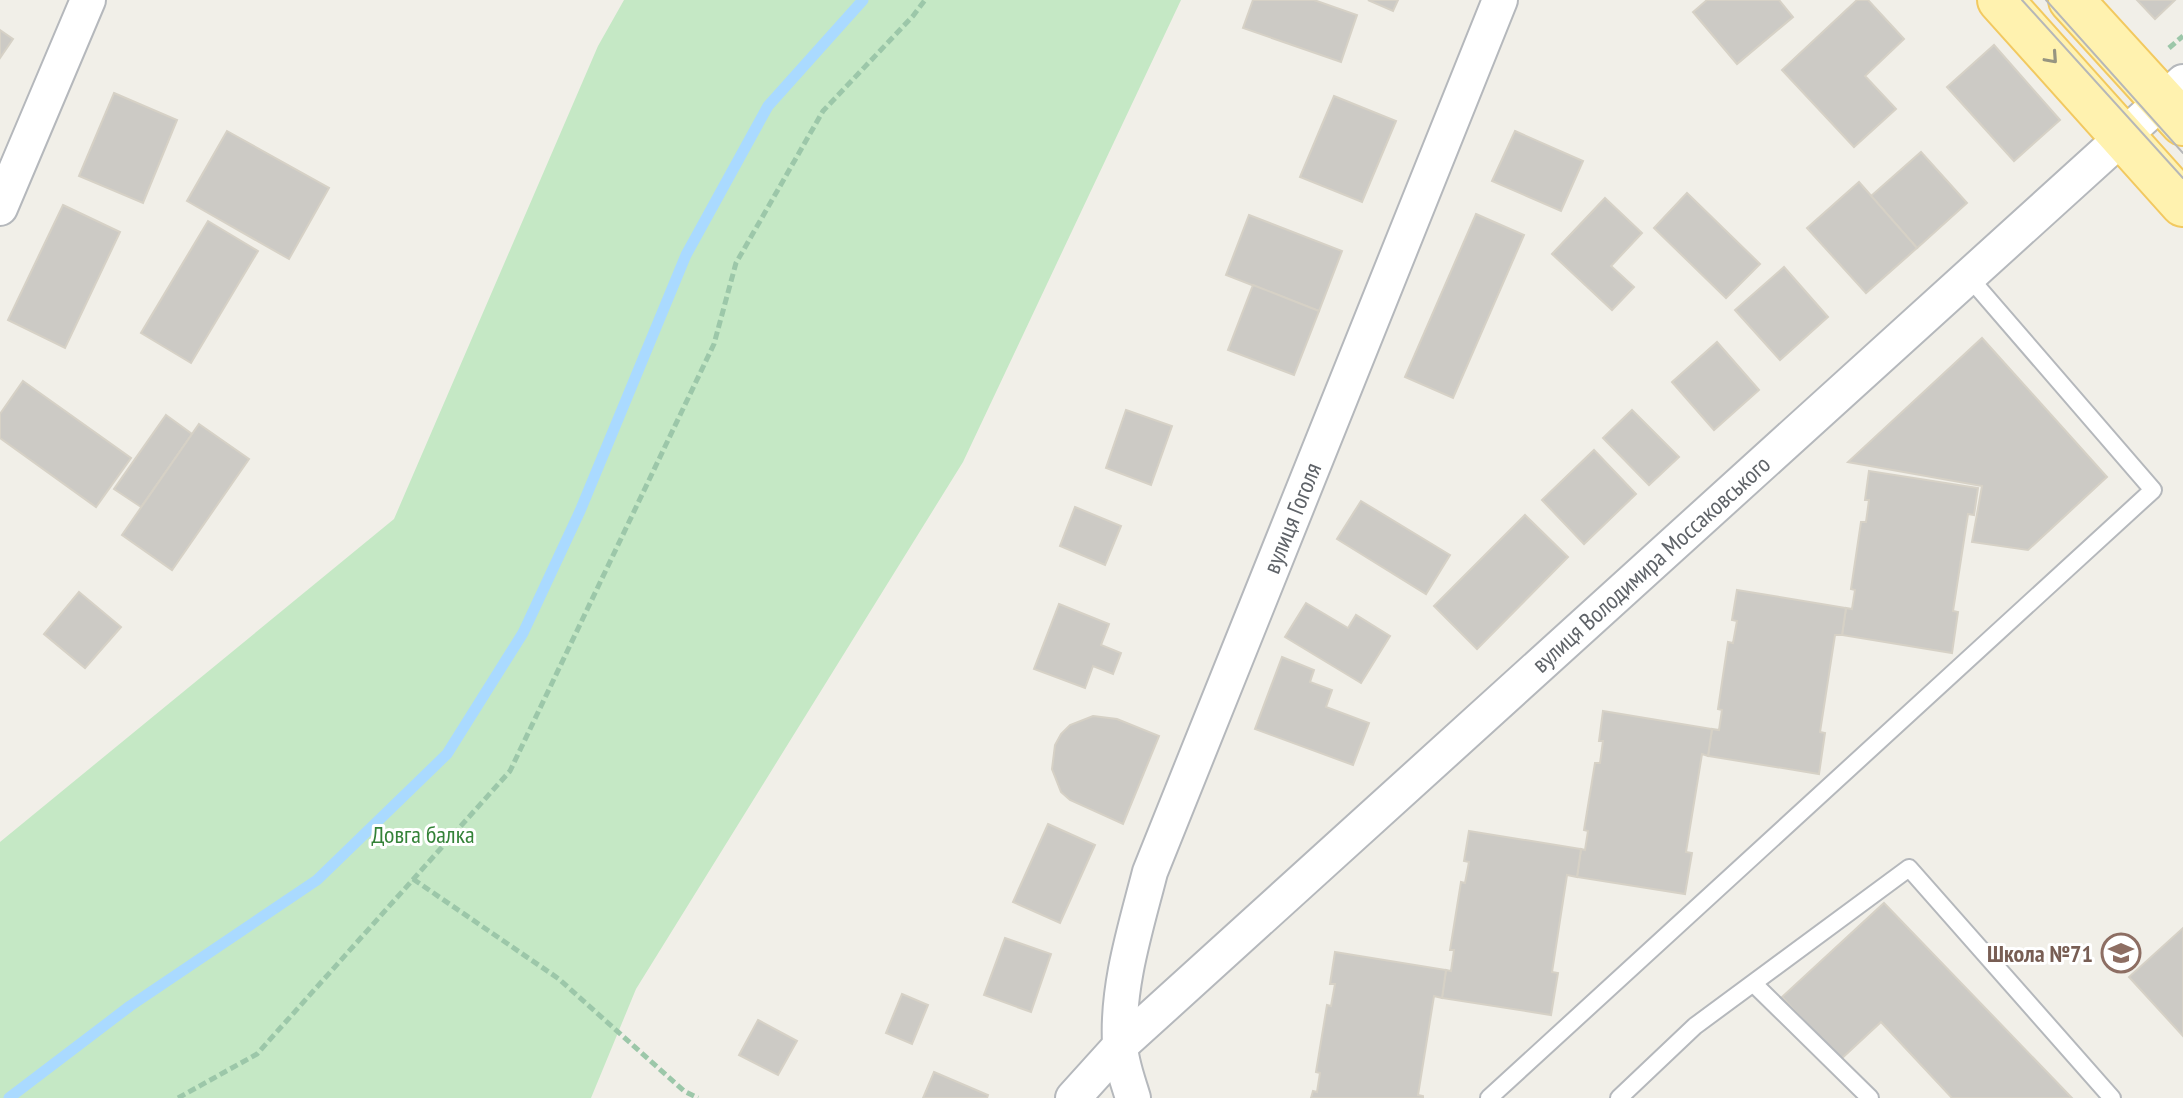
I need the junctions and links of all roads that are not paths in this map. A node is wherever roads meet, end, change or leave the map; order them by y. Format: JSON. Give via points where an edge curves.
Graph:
{"nodes":[{"id":1,"x":88,"y":0,"type":"edge"},
{"id":2,"x":1500,"y":0,"type":"edge"},
{"id":3,"x":2000,"y":0,"type":"edge"},
{"id":4,"x":2071,"y":0,"type":"edge"},
{"id":5,"x":2176,"y":102,"type":"edge"},
{"id":6,"x":2122,"y":136,"type":"junction"},
{"id":7,"x":2183,"y":204,"type":"edge"},
{"id":8,"x":0,"y":208,"type":"edge"},
{"id":9,"x":1968,"y":276,"type":"junction"},
{"id":10,"x":1755,"y":985,"type":"dead end"},
{"id":11,"x":1120,"y":1046,"type":"junction"},
{"id":12,"x":1073,"y":1098,"type":"edge"},
{"id":13,"x":1133,"y":1098,"type":"edge"},
{"id":14,"x":1489,"y":1098,"type":"edge"},
{"id":15,"x":1619,"y":1098,"type":"edge"},
{"id":16,"x":1870,"y":1098,"type":"edge"},
{"id":17,"x":2112,"y":1098,"type":"edge"}],
"edges":[{"from":1,"to":8,"type":"street"},
{"from":2,"to":11,"type":"street","name":"вулиця Гоголя","via":[[1150,872],[1129,952]]},
{"from":3,"to":6,"type":"main road","one_way":true},
{"from":4,"to":5,"type":"main road"},
{"from":5,"to":6,"type":"street","name":"вулиця Володимира Моссаковського"},
{"from":6,"to":7,"type":"main road"},
{"from":6,"to":9,"type":"street","name":"вулиця Володимира Моссаковського"},
{"from":9,"to":11,"type":"street","name":"вулиця Володимира Моссаковського"},
{"from":9,"to":14,"type":"lane","via":[[2153,490]]},
{"from":10,"to":16,"type":"lane"},
{"from":11,"to":12,"type":"street","name":"вулиця Володимира Моссаковського"},
{"from":11,"to":13,"type":"street","name":"вулиця Гоголя"},
{"from":15,"to":17,"type":"lane","via":[[1695,1026],[1909,868]]}]}
